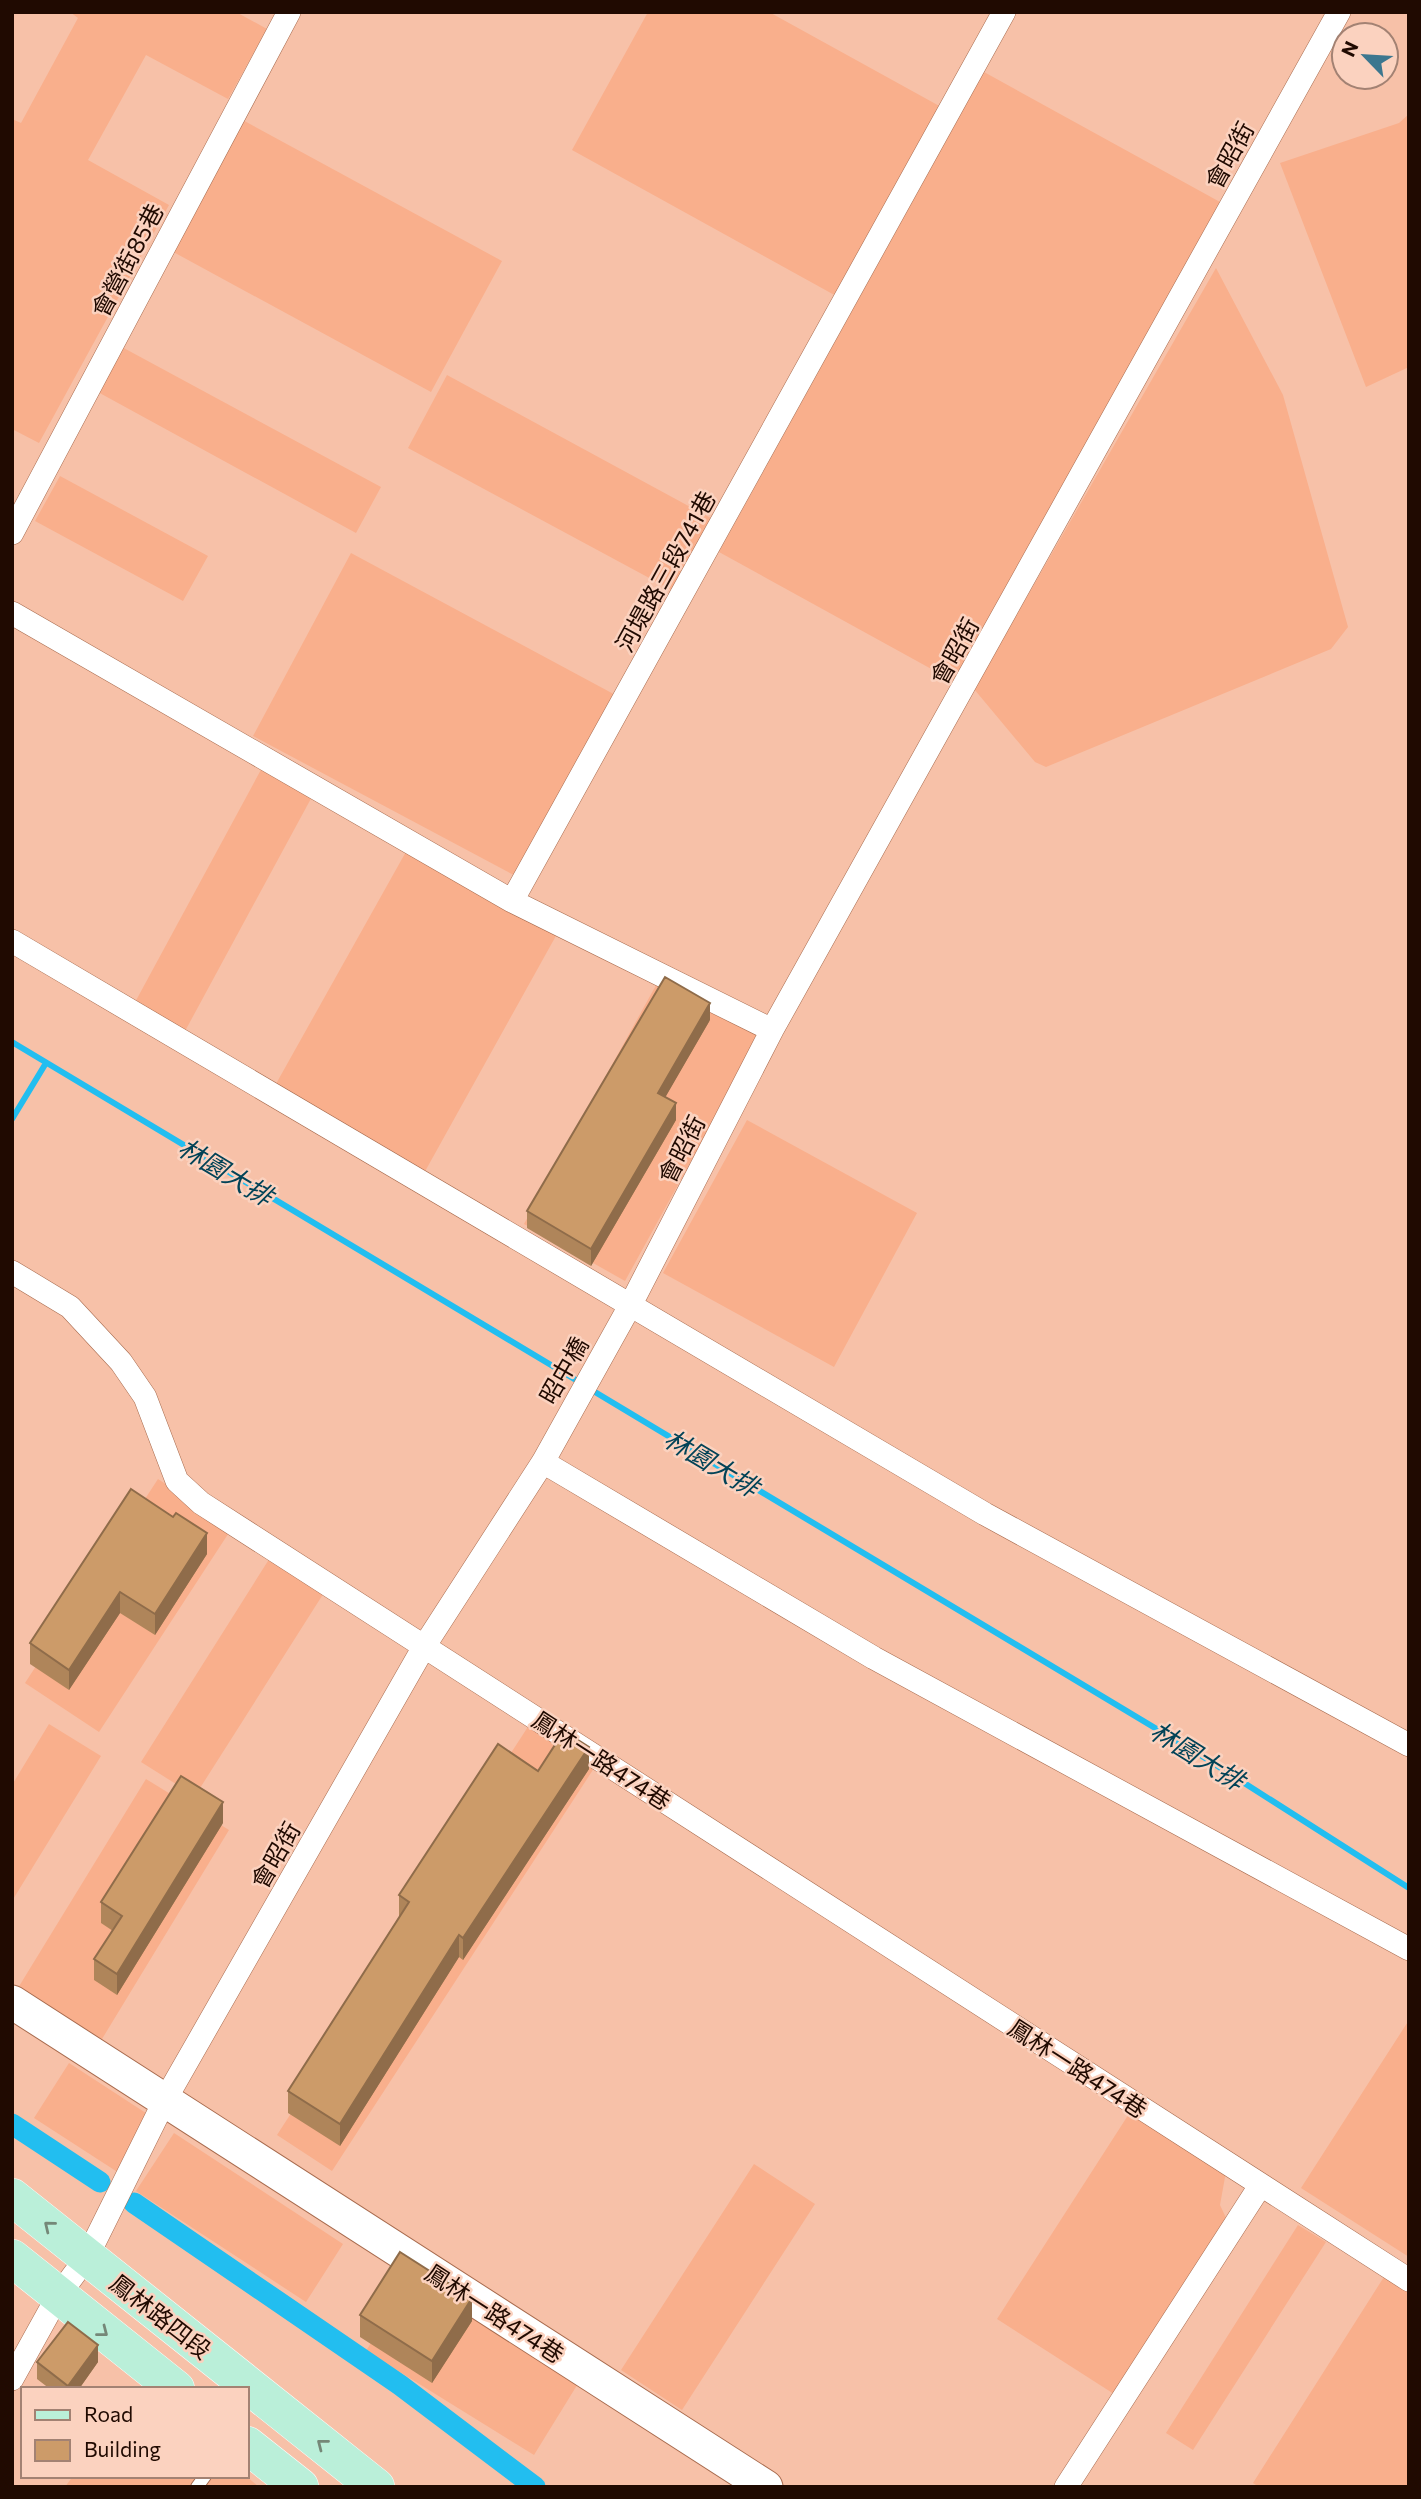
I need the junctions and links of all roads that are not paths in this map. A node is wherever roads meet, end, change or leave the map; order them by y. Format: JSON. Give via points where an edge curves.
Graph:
{"nodes":[{"id":1,"x":289,"y":12,"type":"edge"},
{"id":2,"x":1004,"y":12,"type":"edge"},
{"id":3,"x":1339,"y":12,"type":"edge"},
{"id":4,"x":12,"y":533,"type":"edge"},
{"id":5,"x":12,"y":613,"type":"edge"},
{"id":6,"x":512,"y":901,"type":"junction"},
{"id":7,"x":12,"y":941,"type":"edge"},
{"id":8,"x":772,"y":1030,"type":"junction"},
{"id":9,"x":12,"y":1272,"type":"edge"},
{"id":10,"x":626,"y":1312,"type":"junction"},
{"id":11,"x":546,"y":1455,"type":"junction"},
{"id":12,"x":425,"y":1645,"type":"junction"},
{"id":13,"x":1409,"y":1745,"type":"edge"},
{"id":14,"x":1409,"y":1949,"type":"edge"},
{"id":15,"x":12,"y":2002,"type":"edge"},
{"id":16,"x":164,"y":2100,"type":"junction"},
{"id":17,"x":1260,"y":2186,"type":"junction"},
{"id":18,"x":12,"y":2197,"type":"edge"},
{"id":19,"x":12,"y":2258,"type":"edge"},
{"id":20,"x":87,"y":2258,"type":"junction"},
{"id":21,"x":1409,"y":2280,"type":"edge"},
{"id":22,"x":58,"y":2296,"type":"junction"},
{"id":23,"x":12,"y":2379,"type":"edge"},
{"id":24,"x":173,"y":2387,"type":"edge"},
{"id":25,"x":248,"y":2446,"type":"edge"},
{"id":26,"x":300,"y":2487,"type":"edge"},
{"id":27,"x":376,"y":2487,"type":"edge"},
{"id":28,"x":766,"y":2487,"type":"edge"},
{"id":29,"x":1066,"y":2487,"type":"edge"}],
"edges":[{"from":1,"to":4,"type":"street","name":"會營街85巷"},
{"from":2,"to":6,"type":"street","name":"河堤路三段741巷"},
{"from":3,"to":8,"type":"street","name":"會昭街"},
{"from":5,"to":6,"type":"street"},
{"from":6,"to":8,"type":"street"},
{"from":7,"to":10,"type":"street"},
{"from":8,"to":10,"type":"street","name":"會昭街"},
{"from":9,"to":12,"type":"street","name":"鳳林一路474巷","via":[[70,1307],[121,1362],[145,1397],[177,1481],[201,1503]]},
{"from":10,"to":11,"type":"street","name":"昭中橋"},
{"from":10,"to":13,"type":"street"},
{"from":11,"to":12,"type":"street","name":"會昭街"},
{"from":11,"to":14,"type":"street","via":[[874,1658]]},
{"from":12,"to":16,"type":"street","name":"會昭街"},
{"from":12,"to":17,"type":"street","name":"鳳林一路474巷"},
{"from":15,"to":16,"type":"street","name":"鳳林一路474巷"},
{"from":16,"to":20,"type":"street","name":"會昭街"},
{"from":16,"to":28,"type":"street","name":"鳳林一路474巷"},
{"from":17,"to":21,"type":"street","name":"鳳林一路474巷"},
{"from":17,"to":29,"type":"street"},
{"from":20,"to":18,"type":"main road","name":"鳳林路四段","one_way":true},
{"from":19,"to":22,"type":"main road","name":"鳳林路四段"},
{"from":20,"to":22,"type":"street","name":"會昭街"},
{"from":27,"to":20,"type":"main road","name":"鳳林路四段","one_way":true},
{"from":22,"to":23,"type":"street","name":"會昭街"},
{"from":22,"to":24,"type":"main road","name":"鳳林路四段","one_way":true},
{"from":25,"to":26,"type":"main road"}]}
